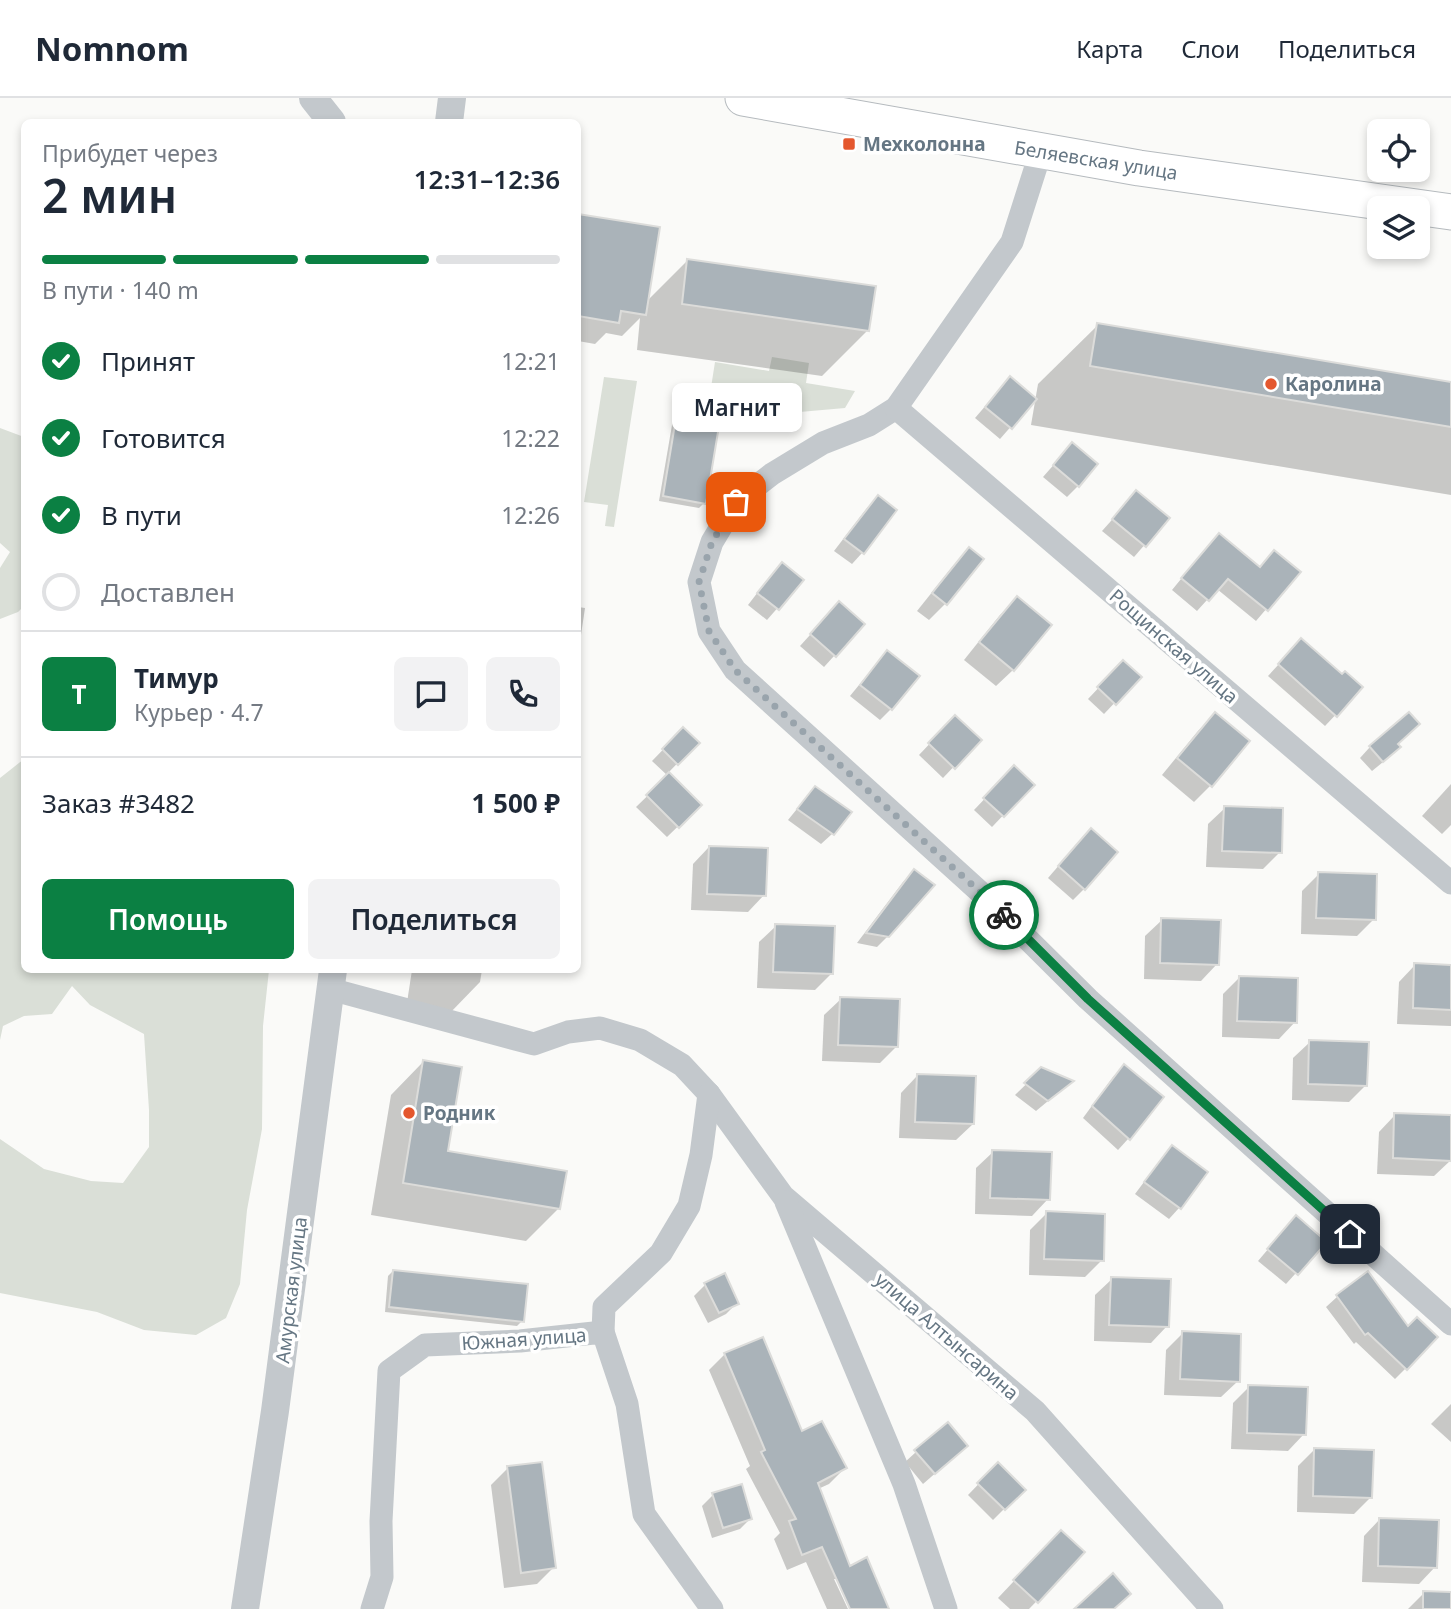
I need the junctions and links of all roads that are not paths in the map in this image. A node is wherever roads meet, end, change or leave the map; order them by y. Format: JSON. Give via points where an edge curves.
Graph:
{"nodes":[{"id":1,"x":313,"y":98,"type":"edge"},
{"id":2,"x":452,"y":98,"type":"edge"},
{"id":3,"x":743,"y":98,"type":"edge"},
{"id":4,"x":330,"y":119,"type":"edge"},
{"id":5,"x":449,"y":119,"type":"edge"},
{"id":6,"x":1041,"y":151,"type":"junction"},
{"id":7,"x":1451,"y":212,"type":"edge"},
{"id":8,"x":896,"y":408,"type":"junction"},
{"id":9,"x":1451,"y":883,"type":"edge"},
{"id":10,"x":332,"y":979,"type":"edge"},
{"id":11,"x":709,"y":1094,"type":"junction"},
{"id":12,"x":783,"y":1196,"type":"junction"},
{"id":13,"x":1451,"y":1324,"type":"edge"},
{"id":14,"x":603,"y":1332,"type":"junction"},
{"id":15,"x":246,"y":1609,"type":"edge"},
{"id":16,"x":372,"y":1609,"type":"edge"},
{"id":17,"x":712,"y":1609,"type":"edge"},
{"id":18,"x":946,"y":1609,"type":"edge"},
{"id":19,"x":1212,"y":1609,"type":"edge"}],
"edges":[{"from":1,"to":4,"type":"street"},
{"from":2,"to":5,"type":"street"},
{"from":3,"to":6,"type":"main road","name":"Беляевская улица"},
{"from":6,"to":7,"type":"main road","name":"Беляевская улица"},
{"from":6,"to":8,"type":"street","via":[[1012,242]]},
{"from":8,"to":9,"type":"street","name":"Рощинская улица"},
{"from":8,"to":13,"type":"street","via":[[869,425],[823,443],[736,502],[712,542],[699,582],[709,631],[735,670],[980,892],[1088,999]]},
{"from":10,"to":11,"type":"street","name":"улица Алтынсарина","via":[[534,1044],[568,1032],[600,1028],[640,1040],[682,1065]]},
{"from":10,"to":15,"type":"street","name":"Амурская улица"},
{"from":11,"to":12,"type":"street","name":"улица Алтынсарина"},
{"from":11,"to":14,"type":"street","via":[[689,1206],[661,1253],[604,1307]]},
{"from":12,"to":18,"type":"street","via":[[904,1484]]},
{"from":12,"to":19,"type":"street","name":"улица Алтынсарина","via":[[1035,1411]]},
{"from":14,"to":16,"type":"street","name":"Южная улица","via":[[425,1345],[388,1371],[382,1577]]},
{"from":14,"to":17,"type":"street","name":"Южная улица","via":[[626,1404],[644,1514]]}]}
